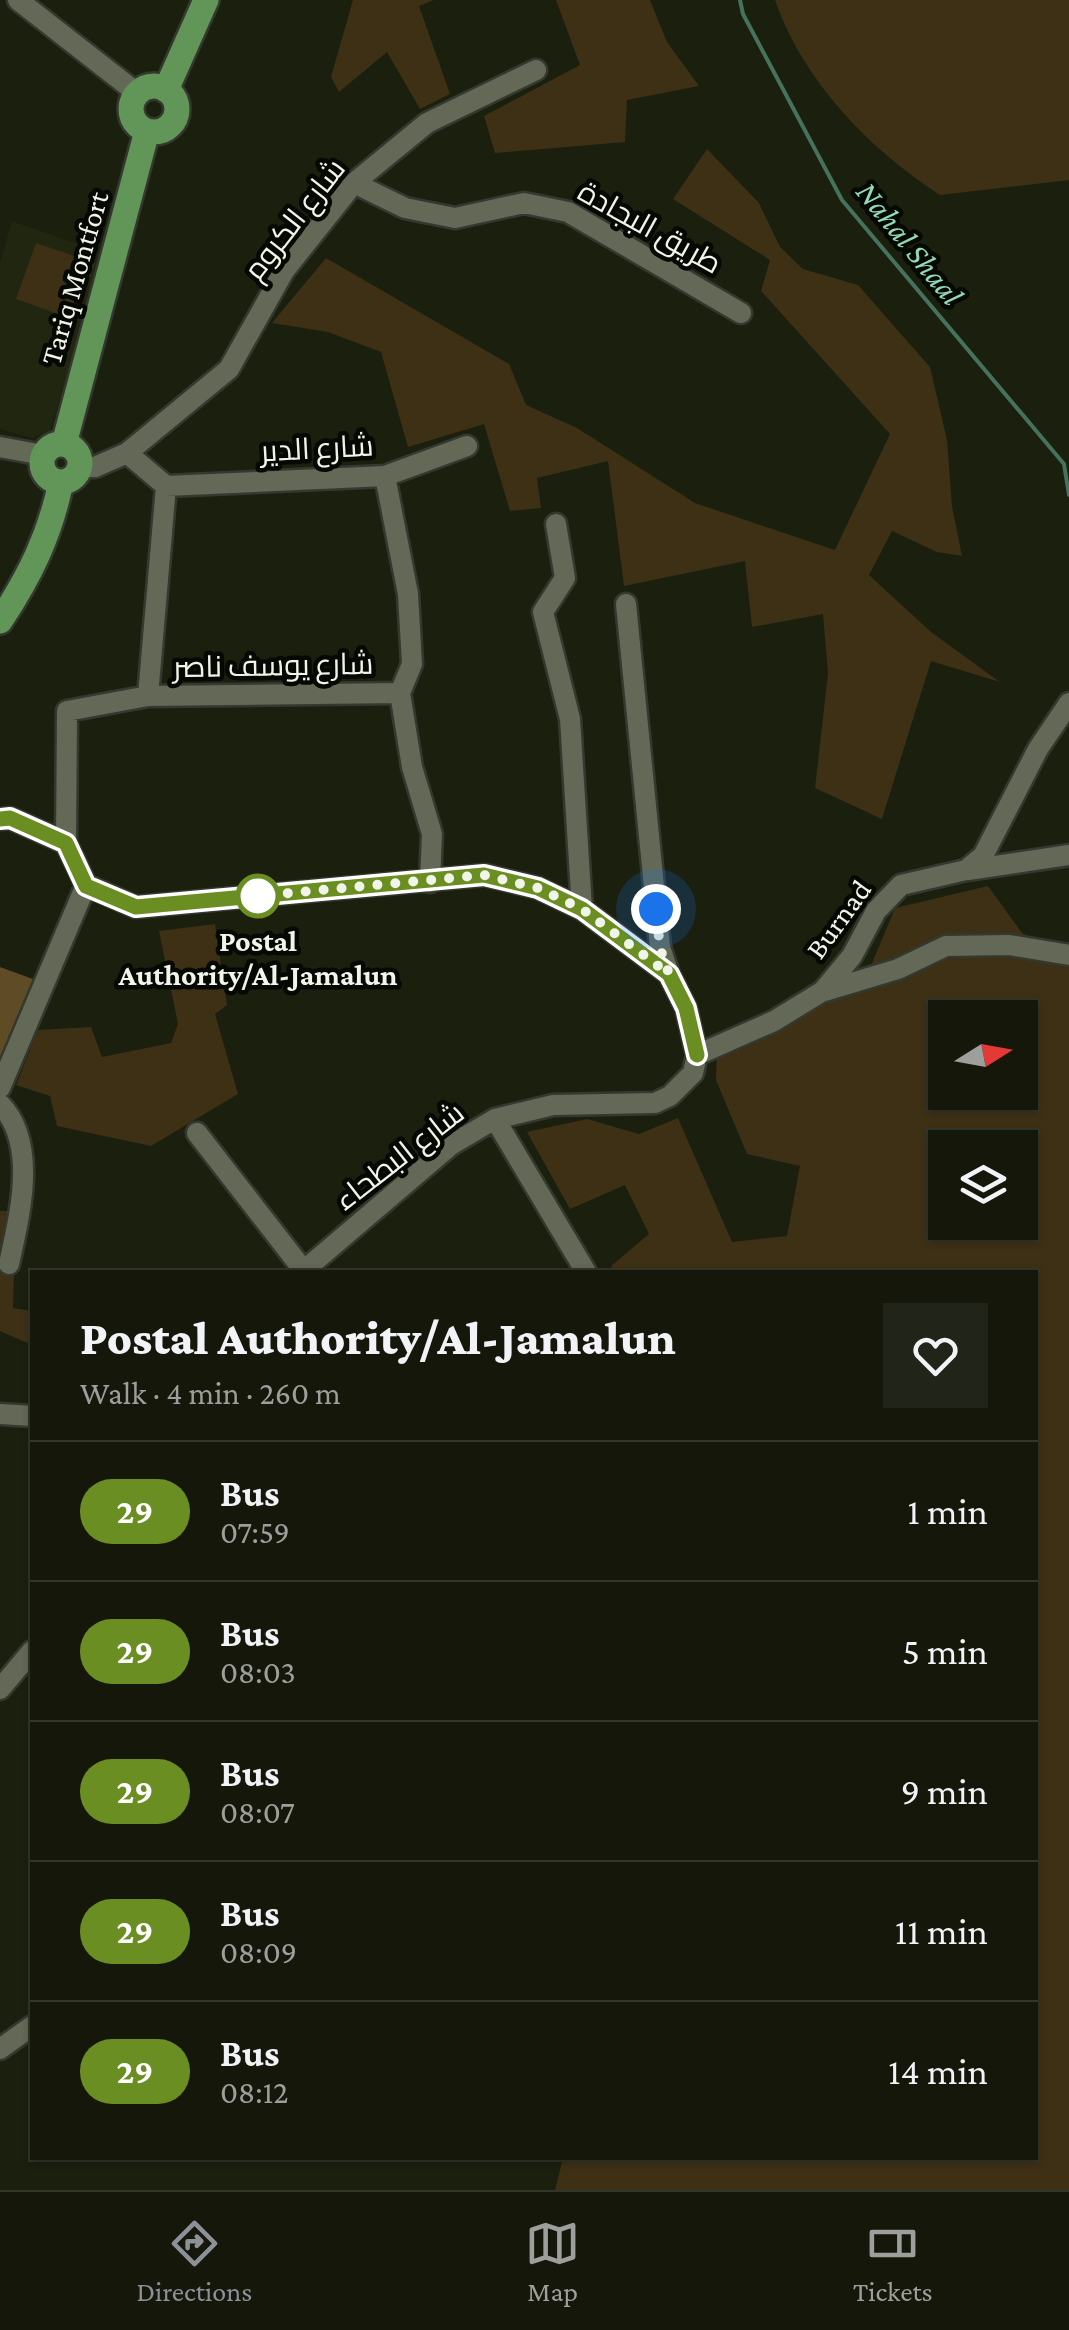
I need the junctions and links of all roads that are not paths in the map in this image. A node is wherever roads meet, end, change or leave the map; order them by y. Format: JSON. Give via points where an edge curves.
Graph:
{"nodes":[{"id":1,"x":18,"y":0,"type":"edge"},
{"id":2,"x":206,"y":0,"type":"edge"},
{"id":3,"x":536,"y":70,"type":"dead end"},
{"id":4,"x":166,"y":90,"type":"junction"},
{"id":5,"x":137,"y":93,"type":"junction"},
{"id":6,"x":147,"y":131,"type":"junction"},
{"id":7,"x":354,"y":184,"type":"junction"},
{"id":8,"x":741,"y":314,"type":"dead end"},
{"id":9,"x":467,"y":446,"type":"dead end"},
{"id":10,"x":0,"y":447,"type":"edge"},
{"id":11,"x":54,"y":450,"type":"junction"},
{"id":12,"x":127,"y":453,"type":"junction"},
{"id":13,"x":70,"y":474,"type":"junction"},
{"id":14,"x":385,"y":476,"type":"junction"},
{"id":15,"x":166,"y":486,"type":"junction"},
{"id":16,"x":556,"y":524,"type":"dead end"},
{"id":17,"x":626,"y":604,"type":"dead end"},
{"id":18,"x":0,"y":622,"type":"edge"},
{"id":19,"x":400,"y":693,"type":"junction"},
{"id":20,"x":148,"y":696,"type":"junction"},
{"id":21,"x":1069,"y":703,"type":"edge"},
{"id":22,"x":0,"y":819,"type":"edge"},
{"id":23,"x":66,"y":843,"type":"junction"},
{"id":24,"x":1069,"y":855,"type":"edge"},
{"id":25,"x":966,"y":870,"type":"junction"},
{"id":26,"x":430,"y":882,"type":"junction"},
{"id":27,"x":86,"y":886,"type":"junction"},
{"id":28,"x":582,"y":909,"type":"junction"},
{"id":29,"x":1069,"y":955,"type":"edge"},
{"id":30,"x":669,"y":974,"type":"junction"},
{"id":31,"x":823,"y":991,"type":"junction"},
{"id":32,"x":697,"y":1055,"type":"junction"},
{"id":33,"x":0,"y":1088,"type":"edge"},
{"id":34,"x":0,"y":1104,"type":"edge"},
{"id":35,"x":495,"y":1119,"type":"junction"},
{"id":36,"x":198,"y":1134,"type":"dead end"},
{"id":37,"x":9,"y":1264,"type":"dead end"},
{"id":38,"x":301,"y":1270,"type":"edge"},
{"id":39,"x":305,"y":1270,"type":"edge"},
{"id":40,"x":585,"y":1270,"type":"edge"},
{"id":41,"x":0,"y":1414,"type":"edge"},
{"id":42,"x":30,"y":1416,"type":"edge"},
{"id":43,"x":30,"y":1653,"type":"edge"},
{"id":44,"x":0,"y":1689,"type":"edge"},
{"id":45,"x":30,"y":2028,"type":"edge"},
{"id":46,"x":0,"y":2050,"type":"edge"}],
"edges":[{"from":1,"to":5,"type":"street"},
{"from":2,"to":4,"type":"main road"},
{"from":3,"to":7,"type":"street","name":"شارع الكروم","via":[[427,123]]},
{"from":4,"to":5,"type":"main road","via":[[152,86]]},
{"from":4,"to":6,"type":"main road","via":[[176,115],[168,127]]},
{"from":5,"to":6,"type":"main road","via":[[131,114]]},
{"from":6,"to":11,"type":"main road","name":"Tariq Montfort"},
{"from":7,"to":8,"type":"street","name":"طريق البجادة","via":[[405,208],[456,218],[524,203],[568,212]]},
{"from":7,"to":12,"type":"street","name":"شارع الكروم","via":[[284,271],[229,369]]},
{"from":9,"to":14,"type":"street","name":"شارع الدير"},
{"from":10,"to":11,"type":"street"},
{"from":11,"to":13,"type":"main road","via":[[78,455]]},
{"from":11,"to":13,"type":"main road","via":[[45,474]]},
{"from":12,"to":13,"type":"street","name":"شارع الكروم"},
{"from":12,"to":15,"type":"street"},
{"from":13,"to":18,"type":"main road","via":[[27,582]]},
{"from":14,"to":15,"type":"street","name":"شارع الدير"},
{"from":14,"to":19,"type":"street","name":"شارع يوسف ناصر","via":[[408,594],[412,664]]},
{"from":15,"to":20,"type":"street"},
{"from":16,"to":28,"type":"street","via":[[565,578],[543,612],[570,719]]},
{"from":17,"to":30,"type":"street","via":[[660,948]]},
{"from":19,"to":20,"type":"street","name":"شارع يوسف ناصر"},
{"from":19,"to":26,"type":"street","name":"شارع يوسف ناصر","via":[[432,834]]},
{"from":20,"to":23,"type":"street","name":"شارع يوسف ناصر","via":[[67,711]]},
{"from":21,"to":25,"type":"street","via":[[983,856]]},
{"from":22,"to":23,"type":"street"},
{"from":23,"to":27,"type":"street"},
{"from":24,"to":25,"type":"street","name":"Burnad"},
{"from":25,"to":31,"type":"street","name":"Burnad","via":[[901,885]]},
{"from":26,"to":27,"type":"street","via":[[136,907]]},
{"from":26,"to":28,"type":"street","via":[[484,875],[538,888]]},
{"from":27,"to":33,"type":"street"},
{"from":28,"to":30,"type":"street"},
{"from":29,"to":31,"type":"street","via":[[1008,945],[946,946],[898,969]]},
{"from":30,"to":32,"type":"street"},
{"from":31,"to":32,"type":"street","name":"Burnad"},
{"from":32,"to":35,"type":"street","name":"شارع البطحاء","via":[[688,1082],[655,1103],[553,1105]]},
{"from":34,"to":37,"type":"street","via":[[24,1160]]},
{"from":35,"to":39,"type":"street","name":"شارع البطحاء","via":[[451,1146]]},
{"from":35,"to":40,"type":"street"},
{"from":36,"to":38,"type":"street"},
{"from":41,"to":42,"type":"street"},
{"from":43,"to":44,"type":"street"},
{"from":45,"to":46,"type":"street"}]}
